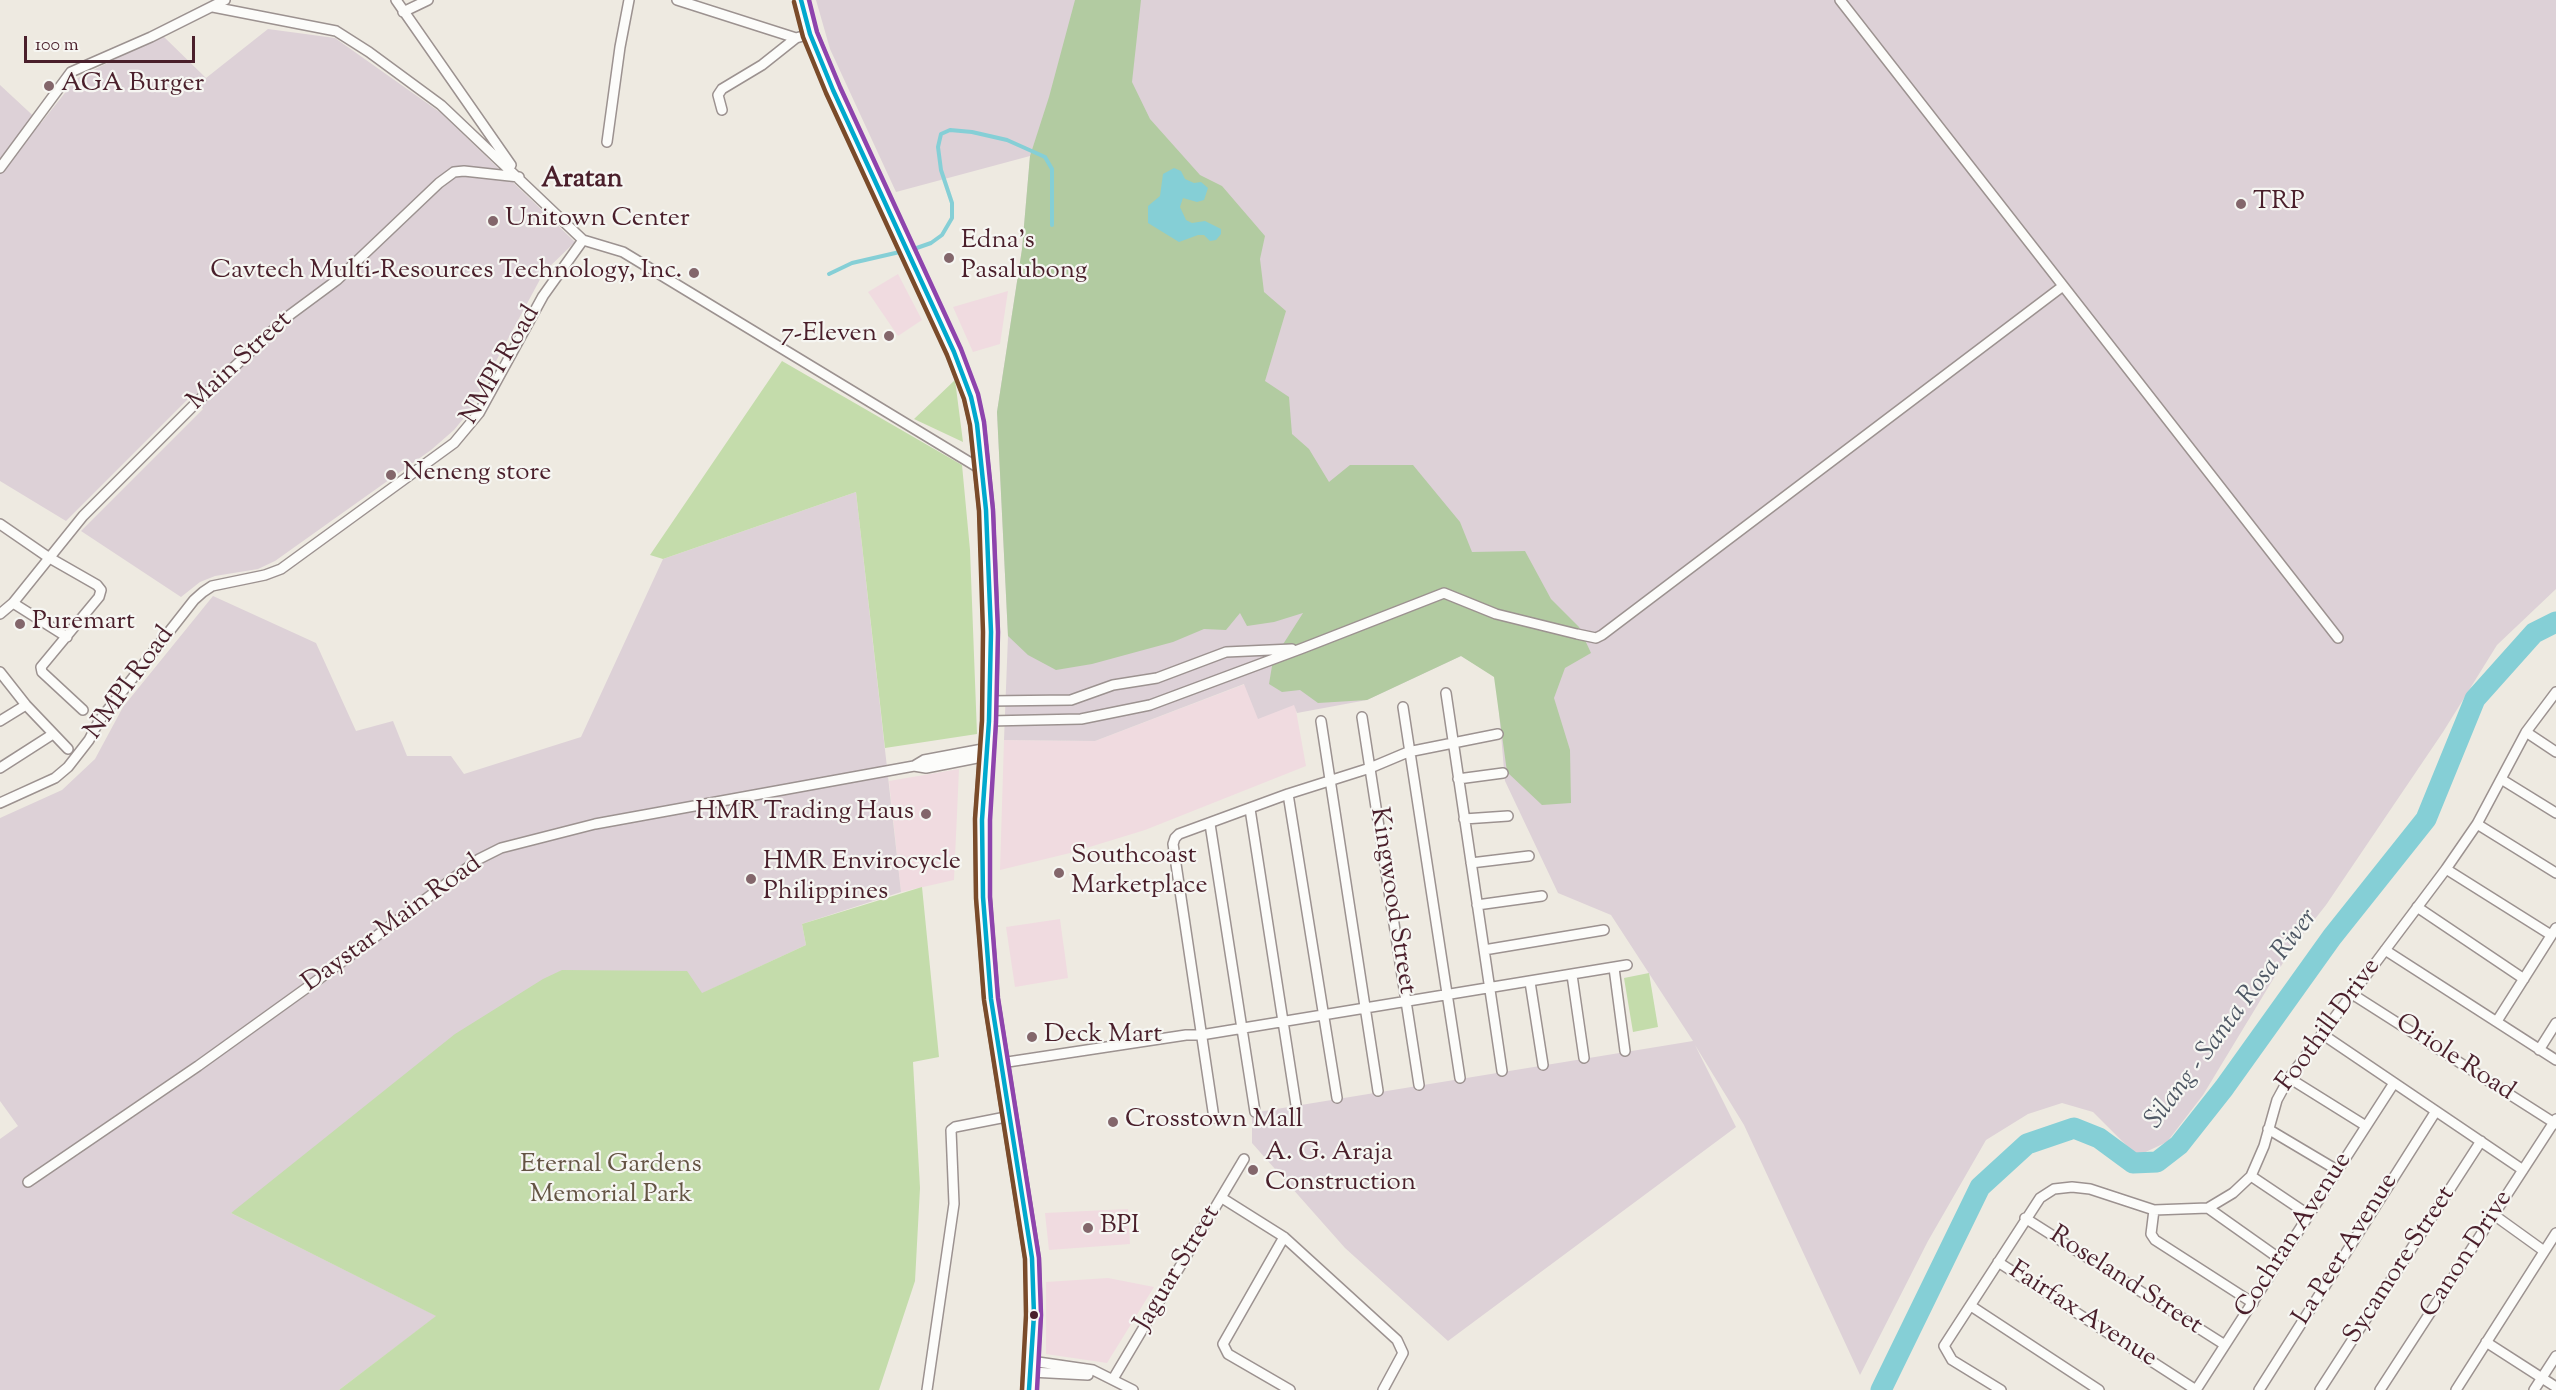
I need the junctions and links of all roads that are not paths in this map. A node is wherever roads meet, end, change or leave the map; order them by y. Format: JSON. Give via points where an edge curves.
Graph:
{"nodes":[{"id":1,"x":225,"y":0,"type":"edge"},
{"id":2,"x":396,"y":0,"type":"edge"},
{"id":3,"x":428,"y":0,"type":"edge"},
{"id":4,"x":629,"y":0,"type":"edge"},
{"id":5,"x":677,"y":0,"type":"edge"},
{"id":6,"x":801,"y":0,"type":"edge"},
{"id":7,"x":1840,"y":0,"type":"edge"},
{"id":8,"x":213,"y":7,"type":"junction"},
{"id":9,"x":403,"y":12,"type":"junction"},
{"id":10,"x":803,"y":36,"type":"junction"},
{"id":11,"x":722,"y":110,"type":"dead end"},
{"id":12,"x":607,"y":142,"type":"dead end"},
{"id":13,"x":0,"y":168,"type":"edge"},
{"id":14,"x":519,"y":177,"type":"junction"},
{"id":15,"x":584,"y":240,"type":"junction"},
{"id":16,"x":2063,"y":286,"type":"junction"},
{"id":17,"x":984,"y":471,"type":"junction"},
{"id":18,"x":0,"y":524,"type":"edge"},
{"id":19,"x":48,"y":557,"type":"junction"},
{"id":20,"x":13,"y":603,"type":"junction"},
{"id":21,"x":0,"y":615,"type":"edge"},
{"id":22,"x":67,"y":637,"type":"junction"},
{"id":23,"x":2338,"y":638,"type":"dead end"},
{"id":24,"x":1304,"y":648,"type":"junction"},
{"id":25,"x":0,"y":672,"type":"edge"},
{"id":26,"x":2556,"y":692,"type":"edge"},
{"id":27,"x":1446,"y":693,"type":"dead end"},
{"id":28,"x":990,"y":701,"type":"junction"},
{"id":29,"x":26,"y":705,"type":"junction"},
{"id":30,"x":1403,"y":707,"type":"dead end"},
{"id":31,"x":83,"y":710,"type":"dead end"},
{"id":32,"x":1362,"y":717,"type":"dead end"},
{"id":33,"x":0,"y":722,"type":"edge"},
{"id":34,"x":989,"y":722,"type":"junction"},
{"id":35,"x":1321,"y":722,"type":"dead end"},
{"id":36,"x":2526,"y":732,"type":"junction"},
{"id":37,"x":53,"y":734,"type":"junction"},
{"id":38,"x":1497,"y":734,"type":"dead end"},
{"id":39,"x":1451,"y":742,"type":"junction"},
{"id":40,"x":68,"y":750,"type":"dead end"},
{"id":41,"x":987,"y":752,"type":"junction"},
{"id":42,"x":1408,"y":752,"type":"junction"},
{"id":43,"x":2556,"y":752,"type":"edge"},
{"id":44,"x":0,"y":768,"type":"edge"},
{"id":45,"x":1370,"y":768,"type":"junction"},
{"id":46,"x":1503,"y":773,"type":"dead end"},
{"id":47,"x":1458,"y":779,"type":"junction"},
{"id":48,"x":2501,"y":779,"type":"junction"},
{"id":49,"x":1329,"y":780,"type":"junction"},
{"id":50,"x":1288,"y":794,"type":"junction"},
{"id":51,"x":0,"y":803,"type":"edge"},
{"id":52,"x":1250,"y":809,"type":"junction"},
{"id":53,"x":2556,"y":813,"type":"edge"},
{"id":54,"x":1508,"y":816,"type":"dead end"},
{"id":55,"x":1464,"y":819,"type":"junction"},
{"id":56,"x":1210,"y":824,"type":"junction"},
{"id":57,"x":2477,"y":824,"type":"junction"},
{"id":58,"x":1529,"y":856,"type":"dead end"},
{"id":59,"x":1471,"y":863,"type":"junction"},
{"id":60,"x":2446,"y":869,"type":"junction"},
{"id":61,"x":2556,"y":873,"type":"edge"},
{"id":62,"x":1542,"y":896,"type":"dead end"},
{"id":63,"x":1477,"y":905,"type":"junction"},
{"id":64,"x":2417,"y":908,"type":"junction"},
{"id":65,"x":1604,"y":930,"type":"dead end"},
{"id":66,"x":2554,"y":932,"type":"edge"},
{"id":67,"x":1484,"y":950,"type":"junction"},
{"id":68,"x":2385,"y":950,"type":"junction"},
{"id":69,"x":1627,"y":965,"type":"dead end"},
{"id":70,"x":1614,"y":968,"type":"junction"},
{"id":71,"x":1572,"y":975,"type":"junction"},
{"id":72,"x":2524,"y":979,"type":"junction"},
{"id":73,"x":1530,"y":982,"type":"junction"},
{"id":74,"x":1490,"y":988,"type":"junction"},
{"id":75,"x":2352,"y":994,"type":"junction"},
{"id":76,"x":1448,"y":995,"type":"junction"},
{"id":77,"x":1407,"y":1002,"type":"junction"},
{"id":78,"x":1366,"y":1008,"type":"junction"},
{"id":79,"x":1324,"y":1015,"type":"junction"},
{"id":80,"x":2497,"y":1021,"type":"junction"},
{"id":81,"x":1284,"y":1022,"type":"junction"},
{"id":82,"x":2556,"y":1023,"type":"edge"},
{"id":83,"x":1243,"y":1028,"type":"junction"},
{"id":84,"x":2322,"y":1034,"type":"junction"},
{"id":85,"x":1201,"y":1035,"type":"junction"},
{"id":86,"x":2539,"y":1050,"type":"junction"},
{"id":87,"x":1625,"y":1051,"type":"dead end"},
{"id":88,"x":1584,"y":1058,"type":"dead end"},
{"id":89,"x":2556,"y":1060,"type":"edge"},
{"id":90,"x":1001,"y":1064,"type":"junction"},
{"id":91,"x":1542,"y":1065,"type":"dead end"},
{"id":92,"x":1502,"y":1071,"type":"dead end"},
{"id":93,"x":1460,"y":1078,"type":"dead end"},
{"id":94,"x":2289,"y":1078,"type":"junction"},
{"id":95,"x":2394,"y":1083,"type":"junction"},
{"id":96,"x":1419,"y":1085,"type":"dead end"},
{"id":97,"x":1378,"y":1091,"type":"dead end"},
{"id":98,"x":1337,"y":1098,"type":"dead end"},
{"id":99,"x":1296,"y":1105,"type":"dead end"},
{"id":100,"x":2436,"y":1111,"type":"junction"},
{"id":101,"x":1255,"y":1112,"type":"dead end"},
{"id":102,"x":1011,"y":1116,"type":"junction"},
{"id":103,"x":1214,"y":1118,"type":"dead end"},
{"id":104,"x":2555,"y":1122,"type":"edge"},
{"id":105,"x":2366,"y":1126,"type":"junction"},
{"id":106,"x":2268,"y":1129,"type":"junction"},
{"id":107,"x":2481,"y":1141,"type":"junction"},
{"id":108,"x":1244,"y":1159,"type":"dead end"},
{"id":109,"x":2337,"y":1170,"type":"junction"},
{"id":110,"x":2523,"y":1170,"type":"junction"},
{"id":111,"x":2251,"y":1176,"type":"junction"},
{"id":112,"x":28,"y":1182,"type":"dead end"},
{"id":113,"x":1222,"y":1198,"type":"junction"},
{"id":114,"x":2208,"y":1208,"type":"junction"},
{"id":115,"x":2154,"y":1210,"type":"junction"},
{"id":116,"x":2309,"y":1215,"type":"junction"},
{"id":117,"x":2494,"y":1215,"type":"junction"},
{"id":118,"x":2025,"y":1218,"type":"junction"},
{"id":119,"x":2556,"y":1233,"type":"edge"},
{"id":120,"x":1284,"y":1237,"type":"junction"},
{"id":121,"x":2544,"y":1251,"type":"junction"},
{"id":122,"x":2280,"y":1259,"type":"junction"},
{"id":123,"x":1998,"y":1262,"type":"junction"},
{"id":124,"x":2253,"y":1302,"type":"junction"},
{"id":125,"x":1971,"y":1306,"type":"junction"},
{"id":126,"x":2486,"y":1342,"type":"junction"},
{"id":127,"x":2225,"y":1345,"type":"junction"},
{"id":128,"x":2556,"y":1356,"type":"edge"},
{"id":129,"x":1031,"y":1366,"type":"junction"},
{"id":130,"x":2542,"y":1378,"type":"junction"},
{"id":131,"x":1113,"y":1379,"type":"junction"},
{"id":132,"x":2556,"y":1387,"type":"edge"},
{"id":133,"x":927,"y":1390,"type":"edge"},
{"id":134,"x":1029,"y":1390,"type":"edge"},
{"id":135,"x":1133,"y":1390,"type":"edge"},
{"id":136,"x":1290,"y":1390,"type":"edge"},
{"id":137,"x":1383,"y":1390,"type":"edge"},
{"id":138,"x":2001,"y":1390,"type":"edge"},
{"id":139,"x":2099,"y":1390,"type":"edge"},
{"id":140,"x":2196,"y":1390,"type":"edge"},
{"id":141,"x":2259,"y":1390,"type":"edge"},
{"id":142,"x":2320,"y":1390,"type":"edge"},
{"id":143,"x":2380,"y":1390,"type":"edge"},
{"id":144,"x":2456,"y":1390,"type":"edge"},
{"id":145,"x":2534,"y":1390,"type":"edge"}],
"edges":[{"from":1,"to":8,"type":"street"},
{"from":2,"to":9,"type":"street"},
{"from":3,"to":9,"type":"street"},
{"from":4,"to":12,"type":"street"},
{"from":5,"to":10,"type":"street"},
{"from":6,"to":10,"type":"main road"},
{"from":7,"to":16,"type":"street"},
{"from":8,"to":13,"type":"street","via":[[71,72]]},
{"from":8,"to":14,"type":"street","via":[[336,31],[441,105]]},
{"from":9,"to":14,"type":"street"},
{"from":10,"to":11,"type":"street","via":[[722,89],[718,95]]},
{"from":10,"to":17,"type":"main road","via":[[833,90],[950,342],[971,397]]},
{"from":14,"to":15,"type":"street"},
{"from":14,"to":19,"type":"street","name":"Main Street","via":[[464,171],[446,177],[338,280],[287,317],[197,402],[83,516]]},
{"from":15,"to":17,"type":"street","via":[[623,252]]},
{"from":15,"to":51,"type":"street","name":"NMPI Road","via":[[543,296],[479,412],[454,442],[281,569],[212,586],[203,592],[99,721],[68,767],[55,778]]},
{"from":16,"to":23,"type":"street"},
{"from":16,"to":24,"type":"street","via":[[1596,638],[1507,617],[1444,593]]},
{"from":17,"to":28,"type":"main road"},
{"from":18,"to":19,"type":"street"},
{"from":19,"to":20,"type":"street","name":"Main Street"},
{"from":19,"to":22,"type":"street","via":[[101,590]]},
{"from":20,"to":21,"type":"street","name":"Main Street"},
{"from":20,"to":22,"type":"street"},
{"from":22,"to":31,"type":"street","via":[[41,669]]},
{"from":24,"to":28,"type":"street","via":[[1226,652],[1157,678],[1113,686],[1071,700]]},
{"from":24,"to":34,"type":"street","via":[[1150,705],[1081,719]]},
{"from":25,"to":29,"type":"street"},
{"from":26,"to":36,"type":"street","name":"Foothill Drive"},
{"from":27,"to":39,"type":"street"},
{"from":28,"to":34,"type":"main road"},
{"from":29,"to":33,"type":"street"},
{"from":29,"to":37,"type":"street"},
{"from":30,"to":42,"type":"street"},
{"from":32,"to":45,"type":"street","name":"Kingwood Street"},
{"from":34,"to":41,"type":"main road"},
{"from":35,"to":49,"type":"street"},
{"from":36,"to":43,"type":"street"},
{"from":36,"to":48,"type":"street","name":"Foothill Drive"},
{"from":37,"to":40,"type":"street"},
{"from":37,"to":44,"type":"street"},
{"from":38,"to":39,"type":"street"},
{"from":39,"to":42,"type":"street"},
{"from":39,"to":47,"type":"street"},
{"from":41,"to":90,"type":"main road","via":[[982,820],[983,897]]},
{"from":41,"to":112,"type":"street","name":"Daystar Main Road","via":[[926,768],[914,766],[595,824],[494,852],[432,892],[198,1066]]},
{"from":42,"to":45,"type":"street"},
{"from":42,"to":76,"type":"street"},
{"from":45,"to":49,"type":"street"},
{"from":45,"to":77,"type":"street","name":"Kingwood Street"},
{"from":46,"to":47,"type":"street"},
{"from":47,"to":55,"type":"street"},
{"from":48,"to":53,"type":"street"},
{"from":48,"to":57,"type":"street","name":"Foothill Drive"},
{"from":49,"to":50,"type":"street"},
{"from":49,"to":78,"type":"street"},
{"from":50,"to":52,"type":"street"},
{"from":50,"to":79,"type":"street"},
{"from":52,"to":56,"type":"street"},
{"from":52,"to":81,"type":"street"},
{"from":54,"to":55,"type":"street"},
{"from":55,"to":59,"type":"street"},
{"from":56,"to":83,"type":"street"},
{"from":56,"to":85,"type":"street","via":[[1179,834],[1173,844]]},
{"from":57,"to":60,"type":"street","name":"Foothill Drive"},
{"from":57,"to":61,"type":"street"},
{"from":58,"to":59,"type":"street"},
{"from":59,"to":63,"type":"street"},
{"from":60,"to":64,"type":"street","name":"Foothill Drive"},
{"from":60,"to":66,"type":"street"},
{"from":62,"to":63,"type":"street"},
{"from":63,"to":67,"type":"street"},
{"from":64,"to":68,"type":"street","name":"Foothill Drive"},
{"from":64,"to":72,"type":"street"},
{"from":65,"to":67,"type":"street"},
{"from":66,"to":72,"type":"street"},
{"from":67,"to":74,"type":"street"},
{"from":68,"to":75,"type":"street","name":"Foothill Drive"},
{"from":68,"to":80,"type":"street"},
{"from":69,"to":70,"type":"street"},
{"from":70,"to":71,"type":"street"},
{"from":70,"to":87,"type":"street"},
{"from":71,"to":73,"type":"street"},
{"from":71,"to":88,"type":"street"},
{"from":72,"to":80,"type":"street"},
{"from":73,"to":74,"type":"street"},
{"from":73,"to":91,"type":"street"},
{"from":74,"to":76,"type":"street"},
{"from":74,"to":92,"type":"street"},
{"from":75,"to":84,"type":"street","name":"Foothill Drive"},
{"from":75,"to":104,"type":"street","name":"Oriole Road"},
{"from":76,"to":77,"type":"street"},
{"from":76,"to":93,"type":"street"},
{"from":77,"to":78,"type":"street"},
{"from":77,"to":96,"type":"street","name":"Kingwood Street"},
{"from":78,"to":79,"type":"street"},
{"from":78,"to":97,"type":"street"},
{"from":79,"to":81,"type":"street"},
{"from":79,"to":98,"type":"street"},
{"from":80,"to":86,"type":"street"},
{"from":81,"to":83,"type":"street"},
{"from":81,"to":99,"type":"street"},
{"from":82,"to":86,"type":"street"},
{"from":83,"to":85,"type":"street"},
{"from":83,"to":101,"type":"street"},
{"from":84,"to":94,"type":"street","name":"Foothill Drive"},
{"from":84,"to":95,"type":"street"},
{"from":85,"to":90,"type":"street"},
{"from":85,"to":103,"type":"street"},
{"from":86,"to":89,"type":"street"},
{"from":90,"to":102,"type":"main road"},
{"from":94,"to":105,"type":"street"},
{"from":94,"to":106,"type":"street","name":"Foothill Drive"},
{"from":95,"to":100,"type":"street"},
{"from":95,"to":105,"type":"street","name":"Cochran Avenue"},
{"from":100,"to":107,"type":"street"},
{"from":100,"to":141,"type":"street","name":"La Peer Avenue"},
{"from":102,"to":129,"type":"main road","via":[[1032,1258]]},
{"from":102,"to":133,"type":"street","via":[[951,1130],[954,1204]]},
{"from":104,"to":110,"type":"street","name":"Canon Drive"},
{"from":105,"to":109,"type":"street","name":"Cochran Avenue"},
{"from":106,"to":109,"type":"street"},
{"from":106,"to":111,"type":"street","name":"Foothill Drive"},
{"from":107,"to":110,"type":"street"},
{"from":107,"to":142,"type":"street","name":"Sycamore Street"},
{"from":108,"to":113,"type":"street","name":"Jaguar Street"},
{"from":109,"to":116,"type":"street","name":"Cochran Avenue"},
{"from":110,"to":117,"type":"street","name":"Canon Drive"},
{"from":111,"to":114,"type":"street","name":"Foothill Drive"},
{"from":111,"to":116,"type":"street"},
{"from":113,"to":120,"type":"street"},
{"from":113,"to":131,"type":"street","name":"Jaguar Street"},
{"from":114,"to":115,"type":"street","name":"Foothill Drive"},
{"from":114,"to":122,"type":"street"},
{"from":115,"to":118,"type":"street","name":"Foothill Drive","via":[[2072,1187],[2054,1190],[2040,1198]]},
{"from":115,"to":124,"type":"street","via":[[2151,1234],[2155,1240]]},
{"from":116,"to":122,"type":"street","name":"Cochran Avenue"},
{"from":117,"to":121,"type":"street"},
{"from":117,"to":143,"type":"street","name":"Canon Drive"},
{"from":118,"to":123,"type":"street","name":"Foothill Drive"},
{"from":118,"to":127,"type":"street","name":"Roseland Street"},
{"from":119,"to":121,"type":"street"},
{"from":120,"to":136,"type":"street","via":[[1222,1344],[1228,1354]]},
{"from":120,"to":137,"type":"street","via":[[1400,1344],[1403,1353]]},
{"from":121,"to":126,"type":"street"},
{"from":122,"to":124,"type":"street","name":"Cochran Avenue"},
{"from":123,"to":125,"type":"street","name":"Foothill Drive"},
{"from":123,"to":140,"type":"street","name":"Fairfax Avenue"},
{"from":124,"to":127,"type":"street","name":"Cochran Avenue"},
{"from":125,"to":138,"type":"street","name":"Foothill Drive","via":[[1944,1346],[1952,1360]]},
{"from":125,"to":139,"type":"street"},
{"from":126,"to":130,"type":"street"},
{"from":126,"to":144,"type":"street"},
{"from":127,"to":140,"type":"street","name":"Cochran Avenue"},
{"from":128,"to":130,"type":"street"},
{"from":129,"to":131,"type":"street","via":[[1092,1376],[1102,1374]]},
{"from":129,"to":134,"type":"main road"},
{"from":130,"to":132,"type":"street"},
{"from":130,"to":145,"type":"street"},
{"from":131,"to":135,"type":"street"}]}
